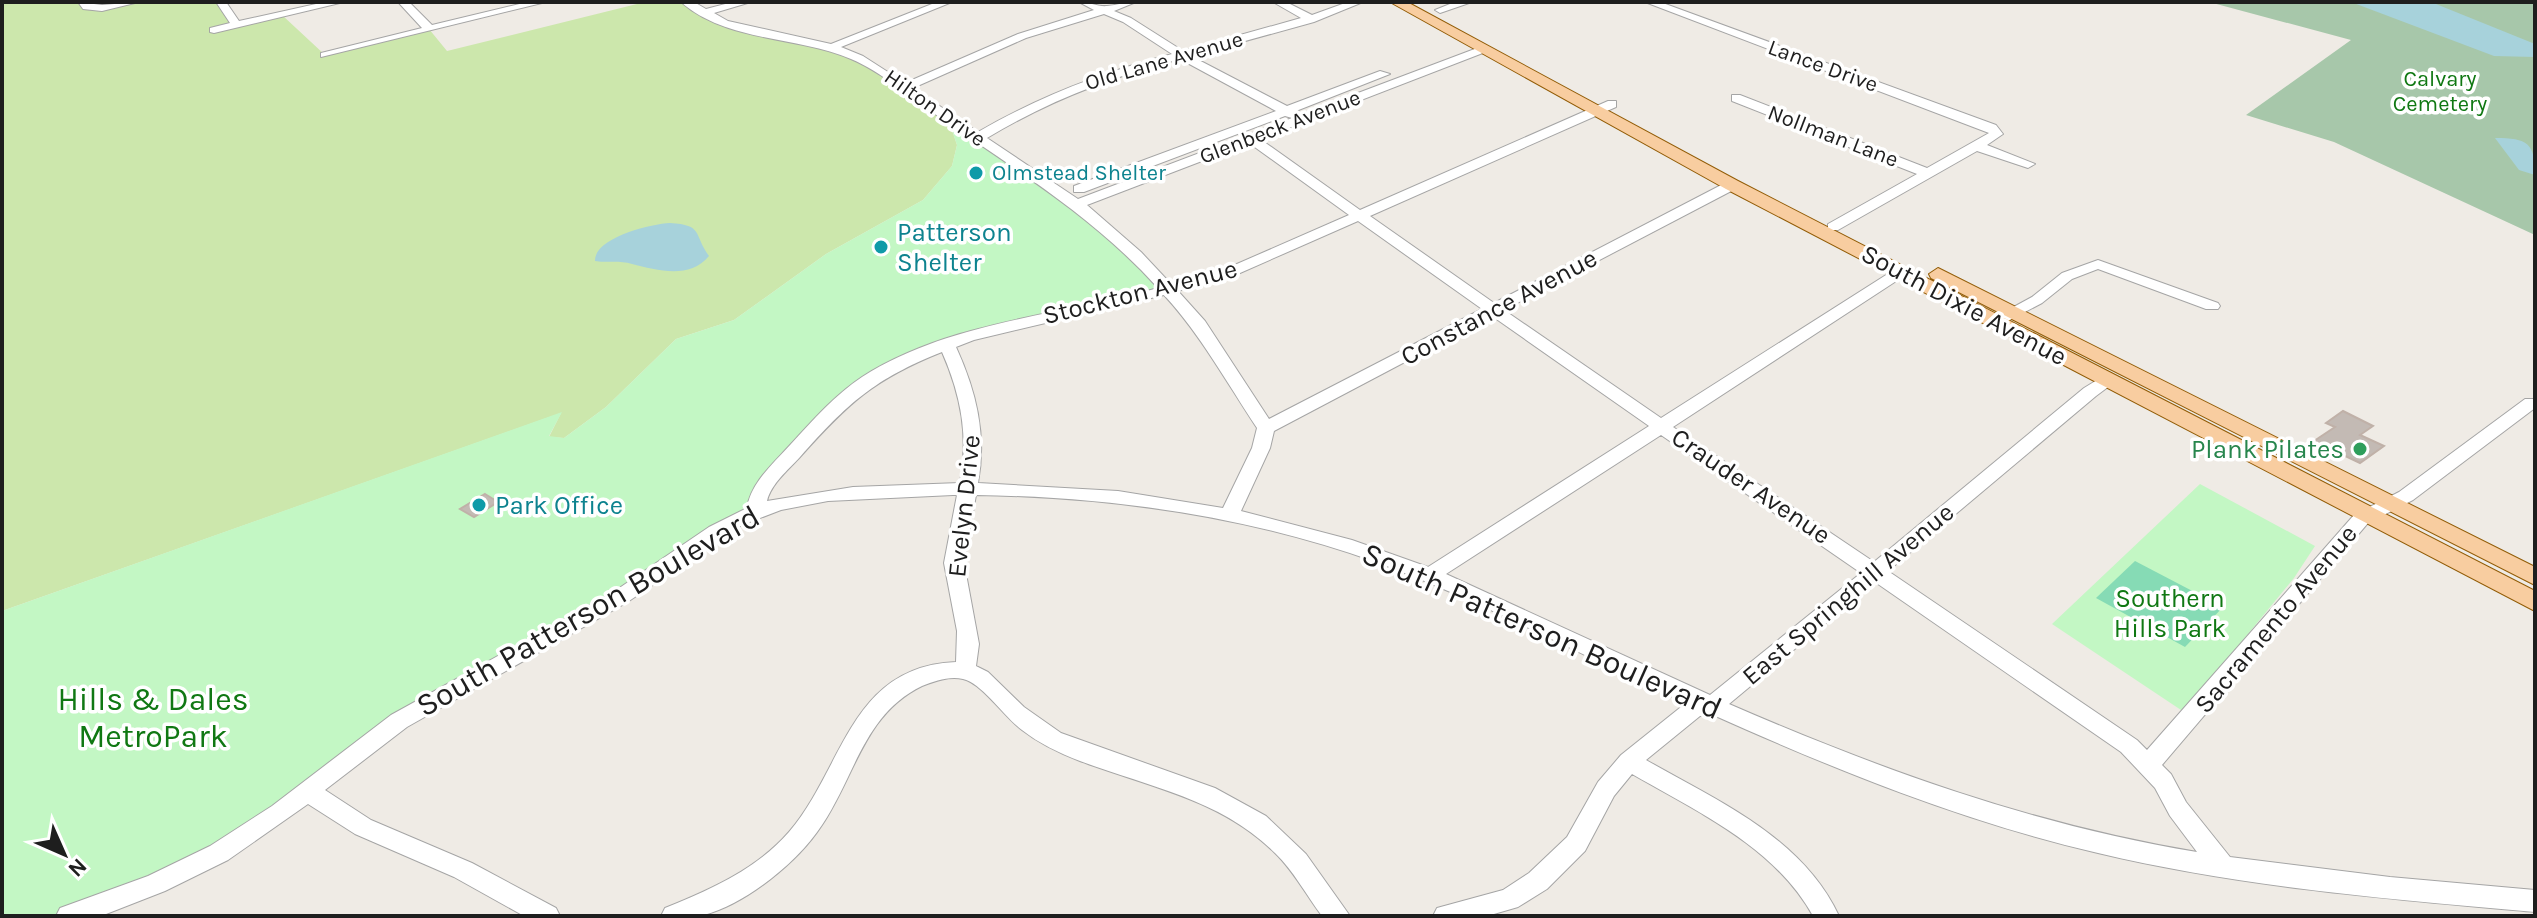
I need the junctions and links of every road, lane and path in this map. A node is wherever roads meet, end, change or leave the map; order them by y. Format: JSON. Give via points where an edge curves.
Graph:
{"nodes":[{"id":1,"x":134,"y":2,"type":"edge"},
{"id":2,"x":221,"y":2,"type":"edge"},
{"id":3,"x":339,"y":2,"type":"edge"},
{"id":4,"x":403,"y":2,"type":"edge"},
{"id":5,"x":541,"y":2,"type":"edge"},
{"id":6,"x":686,"y":2,"type":"edge"},
{"id":7,"x":746,"y":2,"type":"edge"},
{"id":8,"x":947,"y":2,"type":"edge"},
{"id":9,"x":1084,"y":2,"type":"edge"},
{"id":10,"x":1131,"y":2,"type":"edge"},
{"id":11,"x":1278,"y":2,"type":"edge"},
{"id":12,"x":1358,"y":2,"type":"edge"},
{"id":13,"x":1397,"y":2,"type":"edge"},
{"id":14,"x":1424,"y":2,"type":"edge"},
{"id":15,"x":1467,"y":2,"type":"edge"},
{"id":16,"x":1650,"y":2,"type":"edge"},
{"id":17,"x":88,"y":5,"type":"edge"},
{"id":18,"x":1104,"y":9,"type":"junction"},
{"id":19,"x":1440,"y":10,"type":"junction"},
{"id":20,"x":703,"y":13,"type":"junction"},
{"id":21,"x":1311,"y":19,"type":"junction"},
{"id":22,"x":236,"y":24,"type":"junction"},
{"id":23,"x":429,"y":29,"type":"junction"},
{"id":24,"x":214,"y":30,"type":"dead end"},
{"id":25,"x":1476,"y":46,"type":"junction"},
{"id":26,"x":832,"y":47,"type":"junction"},
{"id":27,"x":325,"y":55,"type":"dead end"},
{"id":28,"x":1180,"y":55,"type":"junction"},
{"id":29,"x":906,"y":87,"type":"junction"},
{"id":30,"x":1736,"y":98,"type":"dead end"},
{"id":31,"x":1604,"y":108,"type":"junction"},
{"id":32,"x":1286,"y":111,"type":"junction"},
{"id":33,"x":1301,"y":119,"type":"junction"},
{"id":34,"x":978,"y":138,"type":"junction"},
{"id":35,"x":1250,"y":138,"type":"junction"},
{"id":36,"x":1979,"y":147,"type":"junction"},
{"id":37,"x":2028,"y":164,"type":"dead end"},
{"id":38,"x":1929,"y":174,"type":"junction"},
{"id":39,"x":1732,"y":185,"type":"junction"},
{"id":40,"x":1756,"y":197,"type":"junction"},
{"id":41,"x":1071,"y":199,"type":"junction"},
{"id":42,"x":1359,"y":215,"type":"junction"},
{"id":43,"x":1836,"y":225,"type":"junction"},
{"id":44,"x":1910,"y":275,"type":"junction"},
{"id":45,"x":1167,"y":290,"type":"junction"},
{"id":46,"x":2212,"y":306,"type":"dead end"},
{"id":47,"x":1494,"y":309,"type":"junction"},
{"id":48,"x":2004,"y":316,"type":"junction"},
{"id":49,"x":947,"y":344,"type":"junction"},
{"id":50,"x":2108,"y":381,"type":"junction"},
{"id":51,"x":2531,"y":403,"type":"dead end"},
{"id":52,"x":1661,"y":424,"type":"junction"},
{"id":53,"x":1266,"y":428,"type":"junction"},
{"id":54,"x":968,"y":489,"type":"junction"},
{"id":55,"x":2391,"y":503,"type":"junction"},
{"id":56,"x":756,"y":511,"type":"junction"},
{"id":57,"x":2369,"y":515,"type":"junction"},
{"id":58,"x":1229,"y":516,"type":"junction"},
{"id":59,"x":1876,"y":571,"type":"junction"},
{"id":60,"x":1429,"y":576,"type":"junction"},
{"id":61,"x":2535,"y":577,"type":"edge"},
{"id":62,"x":2535,"y":602,"type":"edge"},
{"id":63,"x":964,"y":670,"type":"junction"},
{"id":64,"x":1711,"y":706,"type":"junction"},
{"id":65,"x":1629,"y":761,"type":"junction"},
{"id":66,"x":2149,"y":764,"type":"junction"},
{"id":67,"x":307,"y":791,"type":"junction"},
{"id":68,"x":2222,"y":865,"type":"junction"},
{"id":69,"x":2535,"y":901,"type":"edge"},
{"id":70,"x":716,"y":909,"type":"edge"},
{"id":71,"x":69,"y":916,"type":"edge"},
{"id":72,"x":547,"y":916,"type":"edge"},
{"id":73,"x":674,"y":916,"type":"edge"},
{"id":74,"x":1337,"y":916,"type":"edge"},
{"id":75,"x":1446,"y":916,"type":"edge"},
{"id":76,"x":1826,"y":916,"type":"edge"}],
"edges":[{"from":1,"to":17,"type":"street"},
{"from":2,"to":22,"type":"street"},
{"from":3,"to":22,"type":"street"},
{"from":4,"to":23,"type":"street"},
{"from":5,"to":23,"type":"street"},
{"from":6,"to":20,"type":"street","name":"Hilton Drive"},
{"from":7,"to":20,"type":"street"},
{"from":8,"to":26,"type":"street"},
{"from":9,"to":18,"type":"street"},
{"from":10,"to":18,"type":"street"},
{"from":11,"to":21,"type":"street"},
{"from":12,"to":21,"type":"street","name":"Old Lane Avenue"},
{"from":13,"to":25,"type":"main road","name":"South Dixie Avenue"},
{"from":14,"to":19,"type":"main road","name":"South Dixie Avenue"},
{"from":15,"to":19,"type":"street"},
{"from":16,"to":36,"type":"street","name":"Lance Drive","via":[[1995,131],[1996,137]]},
{"from":18,"to":28,"type":"street"},
{"from":18,"to":29,"type":"street","via":[[986,50]]},
{"from":19,"to":31,"type":"main road","name":"South Dixie Avenue"},
{"from":20,"to":26,"type":"street","name":"Hilton Drive","via":[[737,27]]},
{"from":21,"to":28,"type":"street","name":"Old Lane Avenue"},
{"from":22,"to":24,"type":"street"},
{"from":23,"to":27,"type":"street"},
{"from":25,"to":31,"type":"main road","name":"South Dixie Avenue"},
{"from":25,"to":32,"type":"street","name":"Glenbeck Avenue"},
{"from":25,"to":33,"type":"street","name":"Glenbeck Avenue"},
{"from":26,"to":29,"type":"street","name":"Hilton Drive"},
{"from":28,"to":32,"type":"street"},
{"from":28,"to":34,"type":"street","name":"Old Lane Avenue","via":[[1067,90]]},
{"from":29,"to":34,"type":"street","name":"Hilton Drive"},
{"from":30,"to":38,"type":"street","name":"Nollman Lane"},
{"from":31,"to":39,"type":"main road","name":"South Dixie Avenue"},
{"from":31,"to":42,"type":"street","name":"Stockton Avenue"},
{"from":31,"to":43,"type":"main road","name":"South Dixie Avenue"},
{"from":32,"to":33,"type":"street"},
{"from":32,"to":41,"type":"street","name":"Glenbeck Avenue"},
{"from":33,"to":35,"type":"street","name":"Glenbeck Avenue"},
{"from":34,"to":41,"type":"street","name":"Hilton Drive"},
{"from":35,"to":41,"type":"street","name":"Glenbeck Avenue"},
{"from":35,"to":42,"type":"street","name":"Crauder Avenue"},
{"from":36,"to":37,"type":"street"},
{"from":36,"to":38,"type":"street"},
{"from":38,"to":43,"type":"street"},
{"from":39,"to":40,"type":"main road","name":"South Dixie Avenue"},
{"from":39,"to":47,"type":"street","name":"Constance Avenue"},
{"from":40,"to":43,"type":"main road"},
{"from":40,"to":44,"type":"main road","name":"South Dixie Avenue"},
{"from":41,"to":45,"type":"street","name":"Hilton Drive","via":[[1127,246]]},
{"from":42,"to":45,"type":"street","name":"Stockton Avenue","via":[[1235,270]]},
{"from":42,"to":47,"type":"street","name":"Crauder Avenue"},
{"from":43,"to":44,"type":"main road"},
{"from":43,"to":48,"type":"main road","name":"South Dixie Avenue"},
{"from":44,"to":48,"type":"main road","name":"South Dixie Avenue"},
{"from":44,"to":52,"type":"street"},
{"from":45,"to":49,"type":"street","name":"Stockton Avenue"},
{"from":45,"to":53,"type":"street","name":"Hilton Drive","via":[[1199,324]]},
{"from":46,"to":48,"type":"street","via":[[2098,264],[2067,276],[2037,300]]},
{"from":47,"to":52,"type":"street","name":"Crauder Avenue"},
{"from":47,"to":53,"type":"street","name":"Constance Avenue"},
{"from":48,"to":50,"type":"main road","name":"South Dixie Avenue"},
{"from":48,"to":55,"type":"main road","name":"South Dixie Avenue"},
{"from":49,"to":54,"type":"street","name":"Evelyn Drive","via":[[972,413]]},
{"from":49,"to":56,"type":"street","name":"Stockton Avenue","via":[[885,372],[835,407],[767,482]]},
{"from":50,"to":57,"type":"main road","name":"South Dixie Avenue"},
{"from":50,"to":59,"type":"street","name":"East Springhill Avenue"},
{"from":51,"to":55,"type":"street","name":"Sacramento Avenue"},
{"from":52,"to":59,"type":"street","name":"Crauder Avenue"},
{"from":52,"to":60,"type":"street"},
{"from":53,"to":58,"type":"street"},
{"from":54,"to":56,"type":"street","name":"South Patterson Boulevard","via":[[846,494]]},
{"from":54,"to":58,"type":"street","name":"South Patterson Boulevard","via":[[1108,496]]},
{"from":54,"to":63,"type":"street","name":"Evelyn Drive","via":[[954,565],[968,632],[970,656]]},
{"from":55,"to":57,"type":"street","name":"Sacramento Avenue"},
{"from":55,"to":61,"type":"main road","name":"South Dixie Avenue"},
{"from":56,"to":67,"type":"street","name":"South Patterson Boulevard","via":[[576,624],[411,713]]},
{"from":57,"to":62,"type":"main road","name":"South Dixie Avenue"},
{"from":57,"to":66,"type":"street","name":"Sacramento Avenue"},
{"from":58,"to":60,"type":"street","name":"South Patterson Boulevard","via":[[1348,546]]},
{"from":59,"to":64,"type":"street","name":"East Springhill Avenue"},
{"from":59,"to":66,"type":"street","name":"Crauder Avenue"},
{"from":60,"to":64,"type":"street","name":"South Patterson Boulevard"},
{"from":63,"to":70,"type":"street","via":[[910,681],[881,700],[857,731],[827,796],[797,839]]},
{"from":63,"to":74,"type":"street","via":[[980,677],[1047,738],[1209,794],[1257,824],[1304,869]]},
{"from":64,"to":65,"type":"street","name":"East Springhill Avenue","via":[[1694,709]]},
{"from":64,"to":68,"type":"street","name":"South Patterson Boulevard","via":[[1968,807],[2041,829]]},
{"from":65,"to":75,"type":"street","name":"East Springhill Avenue","via":[[1606,789],[1576,844],[1538,881],[1509,899]]},
{"from":65,"to":76,"type":"street","via":[[1778,853],[1807,884]]},
{"from":66,"to":68,"type":"street","name":"Crauder Avenue"},
{"from":67,"to":71,"type":"street","name":"South Patterson Boulevard","via":[[204,862]]},
{"from":67,"to":72,"type":"street","via":[[363,827],[463,870]]},
{"from":68,"to":69,"type":"street","name":"South Patterson Boulevard"},
{"from":70,"to":73,"type":"street"}]}
